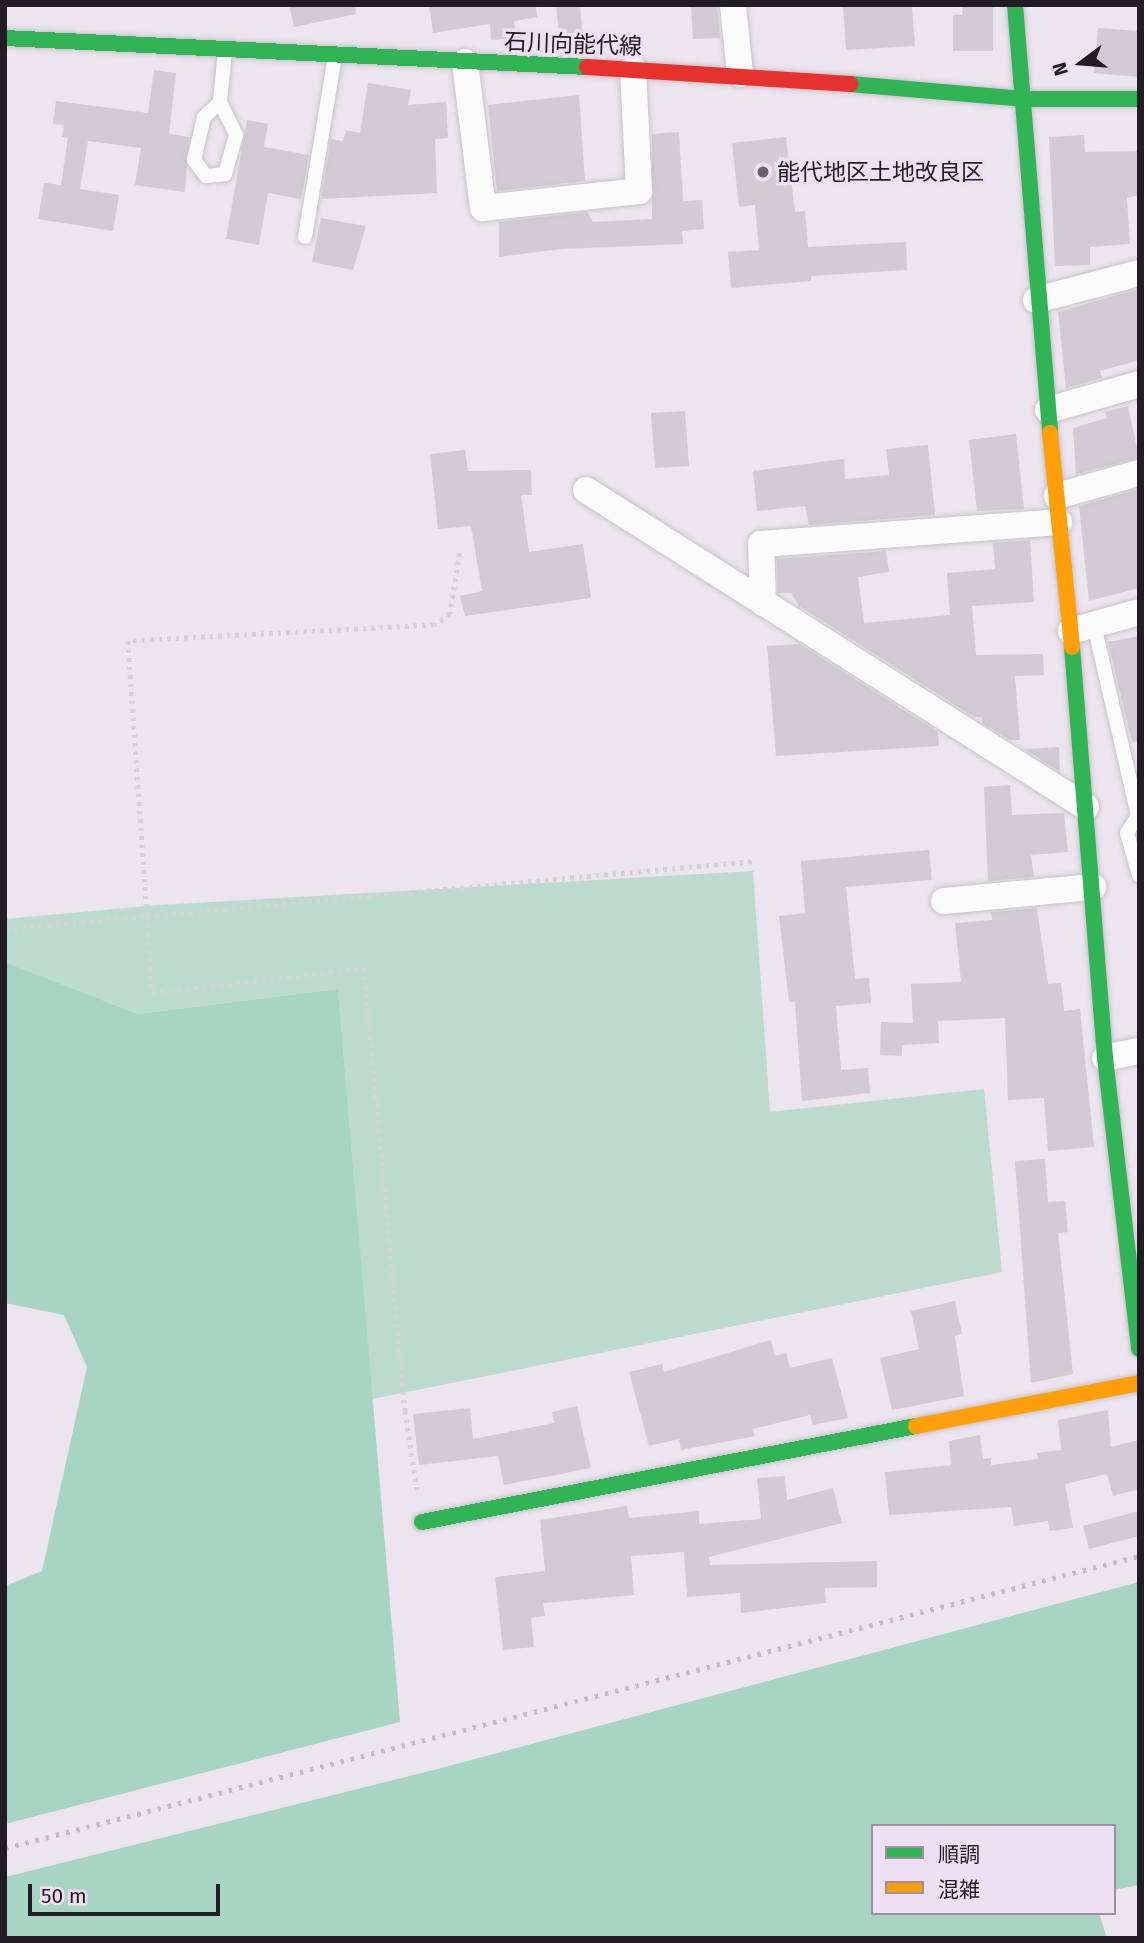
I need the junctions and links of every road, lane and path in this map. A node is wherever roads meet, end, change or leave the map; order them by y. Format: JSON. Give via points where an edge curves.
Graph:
{"nodes":[{"id":1,"x":733,"y":5,"type":"edge"},
{"id":2,"x":1015,"y":5,"type":"edge"},
{"id":3,"x":5,"y":38,"type":"edge"},
{"id":4,"x":225,"y":51,"type":"junction"},
{"id":5,"x":335,"y":55,"type":"junction"},
{"id":6,"x":465,"y":62,"type":"junction"},
{"id":7,"x":634,"y":69,"type":"junction"},
{"id":8,"x":740,"y":74,"type":"junction"},
{"id":9,"x":1026,"y":99,"type":"junction"},
{"id":10,"x":1139,"y":99,"type":"edge"},
{"id":11,"x":220,"y":102,"type":"junction"},
{"id":12,"x":306,"y":237,"type":"dead end"},
{"id":13,"x":1139,"y":273,"type":"edge"},
{"id":14,"x":1036,"y":299,"type":"junction"},
{"id":15,"x":1139,"y":384,"type":"edge"},
{"id":16,"x":1048,"y":410,"type":"junction"},
{"id":17,"x":1139,"y":472,"type":"edge"},
{"id":18,"x":586,"y":490,"type":"dead end"},
{"id":19,"x":1056,"y":496,"type":"junction"},
{"id":20,"x":1059,"y":522,"type":"junction"},
{"id":21,"x":460,"y":553,"type":"dead end"},
{"id":22,"x":764,"y":603,"type":"junction"},
{"id":23,"x":1139,"y":612,"type":"edge"},
{"id":24,"x":1082,"y":628,"type":"junction"},
{"id":25,"x":1086,"y":807,"type":"junction"},
{"id":26,"x":755,"y":861,"type":"dead end"},
{"id":27,"x":1139,"y":875,"type":"edge"},
{"id":28,"x":1093,"y":887,"type":"junction"},
{"id":29,"x":944,"y":901,"type":"dead end"},
{"id":30,"x":147,"y":916,"type":"junction"},
{"id":31,"x":5,"y":929,"type":"edge"},
{"id":32,"x":1139,"y":1051,"type":"edge"},
{"id":33,"x":1105,"y":1058,"type":"junction"},
{"id":34,"x":1126,"y":1139,"type":"edge"},
{"id":35,"x":1133,"y":1264,"type":"edge"},
{"id":36,"x":1139,"y":1349,"type":"edge"},
{"id":37,"x":1139,"y":1383,"type":"edge"},
{"id":38,"x":422,"y":1522,"type":"joint"}],
"edges":[{"from":1,"to":8,"type":"street"},
{"from":2,"to":9,"type":"street"},
{"from":3,"to":4,"type":"street","name":"石川向能代線"},
{"from":4,"to":5,"type":"street","name":"石川向能代線"},
{"from":4,"to":11,"type":"lane"},
{"from":5,"to":6,"type":"street","name":"石川向能代線"},
{"from":5,"to":12,"type":"lane"},
{"from":6,"to":7,"type":"street","name":"石川向能代線"},
{"from":6,"to":7,"type":"street","via":[[483,208],[639,191]]},
{"from":7,"to":8,"type":"street","name":"石川向能代線"},
{"from":8,"to":9,"type":"street","name":"石川向能代線"},
{"from":9,"to":10,"type":"street","name":"石川向能代線"},
{"from":9,"to":14,"type":"street"},
{"from":11,"to":11,"type":"lane","via":[[204,117],[194,160],[205,176],[225,174],[236,135]]},
{"from":13,"to":14,"type":"street"},
{"from":14,"to":16,"type":"street"},
{"from":15,"to":16,"type":"street"},
{"from":16,"to":19,"type":"street"},
{"from":17,"to":19,"type":"street"},
{"from":18,"to":22,"type":"street"},
{"from":19,"to":20,"type":"street"},
{"from":20,"to":22,"type":"street","via":[[761,544]]},
{"from":20,"to":24,"type":"street"},
{"from":21,"to":30,"type":"path","via":[[450,614],[434,625],[128,641]]},
{"from":22,"to":25,"type":"street"},
{"from":23,"to":24,"type":"street"},
{"from":24,"to":25,"type":"street"},
{"from":24,"to":27,"type":"lane","via":[[1138,816],[1127,833]]},
{"from":25,"to":28,"type":"street"},
{"from":26,"to":30,"type":"path"},
{"from":28,"to":29,"type":"street"},
{"from":28,"to":33,"type":"street"},
{"from":30,"to":31,"type":"path"},
{"from":30,"to":38,"type":"path","via":[[152,993],[364,968],[405,1411]]},
{"from":32,"to":33,"type":"street"},
{"from":33,"to":34,"type":"street"},
{"from":34,"to":35,"type":"street"},
{"from":35,"to":36,"type":"street"},
{"from":37,"to":38,"type":"street"}]}
